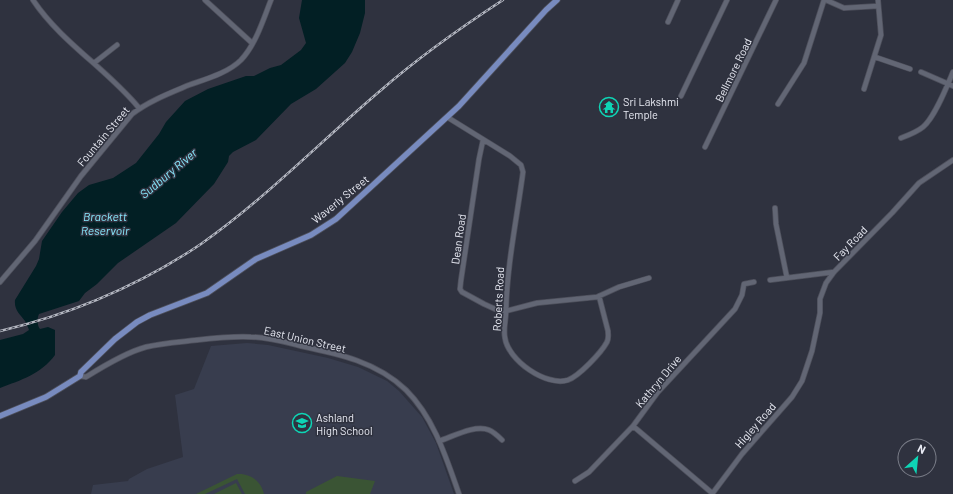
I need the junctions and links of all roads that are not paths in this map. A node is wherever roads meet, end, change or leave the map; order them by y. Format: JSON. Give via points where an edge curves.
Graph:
{"nodes":[{"id":1,"x":33,"y":0,"type":"edge"},
{"id":2,"x":205,"y":0,"type":"edge"},
{"id":3,"x":271,"y":0,"type":"edge"},
{"id":4,"x":557,"y":0,"type":"edge"},
{"id":5,"x":678,"y":0,"type":"edge"},
{"id":6,"x":727,"y":0,"type":"edge"},
{"id":7,"x":776,"y":0,"type":"edge"},
{"id":8,"x":825,"y":0,"type":"edge"},
{"id":9,"x":878,"y":0,"type":"edge"},
{"id":10,"x":878,"y":6,"type":"junction"},
{"id":11,"x":668,"y":22,"type":"dead end"},
{"id":12,"x":252,"y":43,"type":"junction"},
{"id":13,"x":117,"y":45,"type":"dead end"},
{"id":14,"x":875,"y":57,"type":"junction"},
{"id":15,"x":94,"y":63,"type":"junction"},
{"id":16,"x":910,"y":69,"type":"dead end"},
{"id":17,"x":921,"y":72,"type":"dead end"},
{"id":18,"x":953,"y":72,"type":"edge"},
{"id":19,"x":948,"y":84,"type":"junction"},
{"id":20,"x":953,"y":86,"type":"edge"},
{"id":21,"x":864,"y":89,"type":"dead end"},
{"id":22,"x":681,"y":96,"type":"dead end"},
{"id":23,"x":778,"y":104,"type":"dead end"},
{"id":24,"x":139,"y":108,"type":"junction"},
{"id":25,"x":447,"y":117,"type":"junction"},
{"id":26,"x":901,"y":138,"type":"dead end"},
{"id":27,"x":483,"y":140,"type":"junction"},
{"id":28,"x":706,"y":147,"type":"dead end"},
{"id":29,"x":953,"y":160,"type":"edge"},
{"id":30,"x":775,"y":208,"type":"dead end"},
{"id":31,"x":834,"y":272,"type":"junction"},
{"id":32,"x":649,"y":278,"type":"dead end"},
{"id":33,"x":787,"y":278,"type":"junction"},
{"id":34,"x":770,"y":280,"type":"dead end"},
{"id":35,"x":0,"y":282,"type":"edge"},
{"id":36,"x":754,"y":282,"type":"dead end"},
{"id":37,"x":600,"y":296,"type":"junction"},
{"id":38,"x":506,"y":311,"type":"junction"},
{"id":39,"x":808,"y":366,"type":"joint"},
{"id":40,"x":80,"y":376,"type":"junction"},
{"id":41,"x":0,"y":416,"type":"edge"},
{"id":42,"x":632,"y":426,"type":"junction"},
{"id":43,"x":502,"y":440,"type":"dead end"},
{"id":44,"x":439,"y":441,"type":"junction"},
{"id":45,"x":575,"y":481,"type":"dead end"},
{"id":46,"x":712,"y":493,"type":"edge"},
{"id":47,"x":459,"y":494,"type":"edge"}],
"edges":[{"from":1,"to":15,"type":"street","via":[[49,21]]},
{"from":2,"to":12,"type":"street"},
{"from":3,"to":12,"type":"street","name":"Fountain Street"},
{"from":4,"to":25,"type":"main road","name":"Waverly Street"},
{"from":5,"to":11,"type":"street"},
{"from":6,"to":22,"type":"street"},
{"from":7,"to":28,"type":"street","name":"Bellmore Road"},
{"from":8,"to":10,"type":"street","via":[[844,8]]},
{"from":8,"to":23,"type":"street","via":[[804,63]]},
{"from":9,"to":10,"type":"street"},
{"from":10,"to":14,"type":"street","via":[[882,35]]},
{"from":12,"to":24,"type":"street","name":"Fountain Street","via":[[240,60],[226,70]]},
{"from":13,"to":15,"type":"street"},
{"from":14,"to":16,"type":"street"},
{"from":14,"to":21,"type":"street"},
{"from":15,"to":24,"type":"street"},
{"from":17,"to":19,"type":"street"},
{"from":18,"to":19,"type":"street"},
{"from":19,"to":20,"type":"street"},
{"from":19,"to":26,"type":"street","via":[[928,122]]},
{"from":24,"to":35,"type":"street","name":"Fountain Street","via":[[125,121],[81,176],[35,241]]},
{"from":25,"to":27,"type":"street","name":"Roberts Road"},
{"from":25,"to":40,"type":"main road","name":"Waverly Street","via":[[353,204],[324,227],[256,260],[198,297],[137,322],[108,345]]},
{"from":27,"to":38,"type":"street","name":"Roberts Road","via":[[517,161],[523,172],[508,267]]},
{"from":27,"to":38,"type":"street","name":"Dean Road","via":[[460,289],[466,295],[495,309]]},
{"from":29,"to":31,"type":"street","name":"Fay Road","via":[[919,183]]},
{"from":30,"to":33,"type":"street"},
{"from":31,"to":33,"type":"street"},
{"from":31,"to":39,"type":"street","name":"Fay Road","via":[[820,299],[817,330]]},
{"from":32,"to":37,"type":"street"},
{"from":33,"to":34,"type":"street"},
{"from":36,"to":42,"type":"street","name":"Kathryn Drive","via":[[744,284],[735,309],[658,392]]},
{"from":37,"to":38,"type":"street","via":[[537,303]]},
{"from":37,"to":38,"type":"street","name":"Roberts Road","via":[[608,331],[607,341],[575,377],[567,380],[558,381],[534,373],[516,358],[508,348],[505,338]]},
{"from":39,"to":46,"type":"street","name":"Higley Road","via":[[792,397]]},
{"from":40,"to":41,"type":"main road","name":"Waverly Street","via":[[46,397]]},
{"from":40,"to":44,"type":"street","name":"East Union Street","via":[[86,377],[131,353],[164,344],[241,336],[281,341],[359,361],[388,376],[415,400]]},
{"from":42,"to":45,"type":"street","name":"Kathryn Drive","via":[[589,472]]},
{"from":42,"to":46,"type":"street"},
{"from":43,"to":44,"type":"street","via":[[490,430],[480,428]]},
{"from":44,"to":47,"type":"street","name":"East Union Street"}]}
